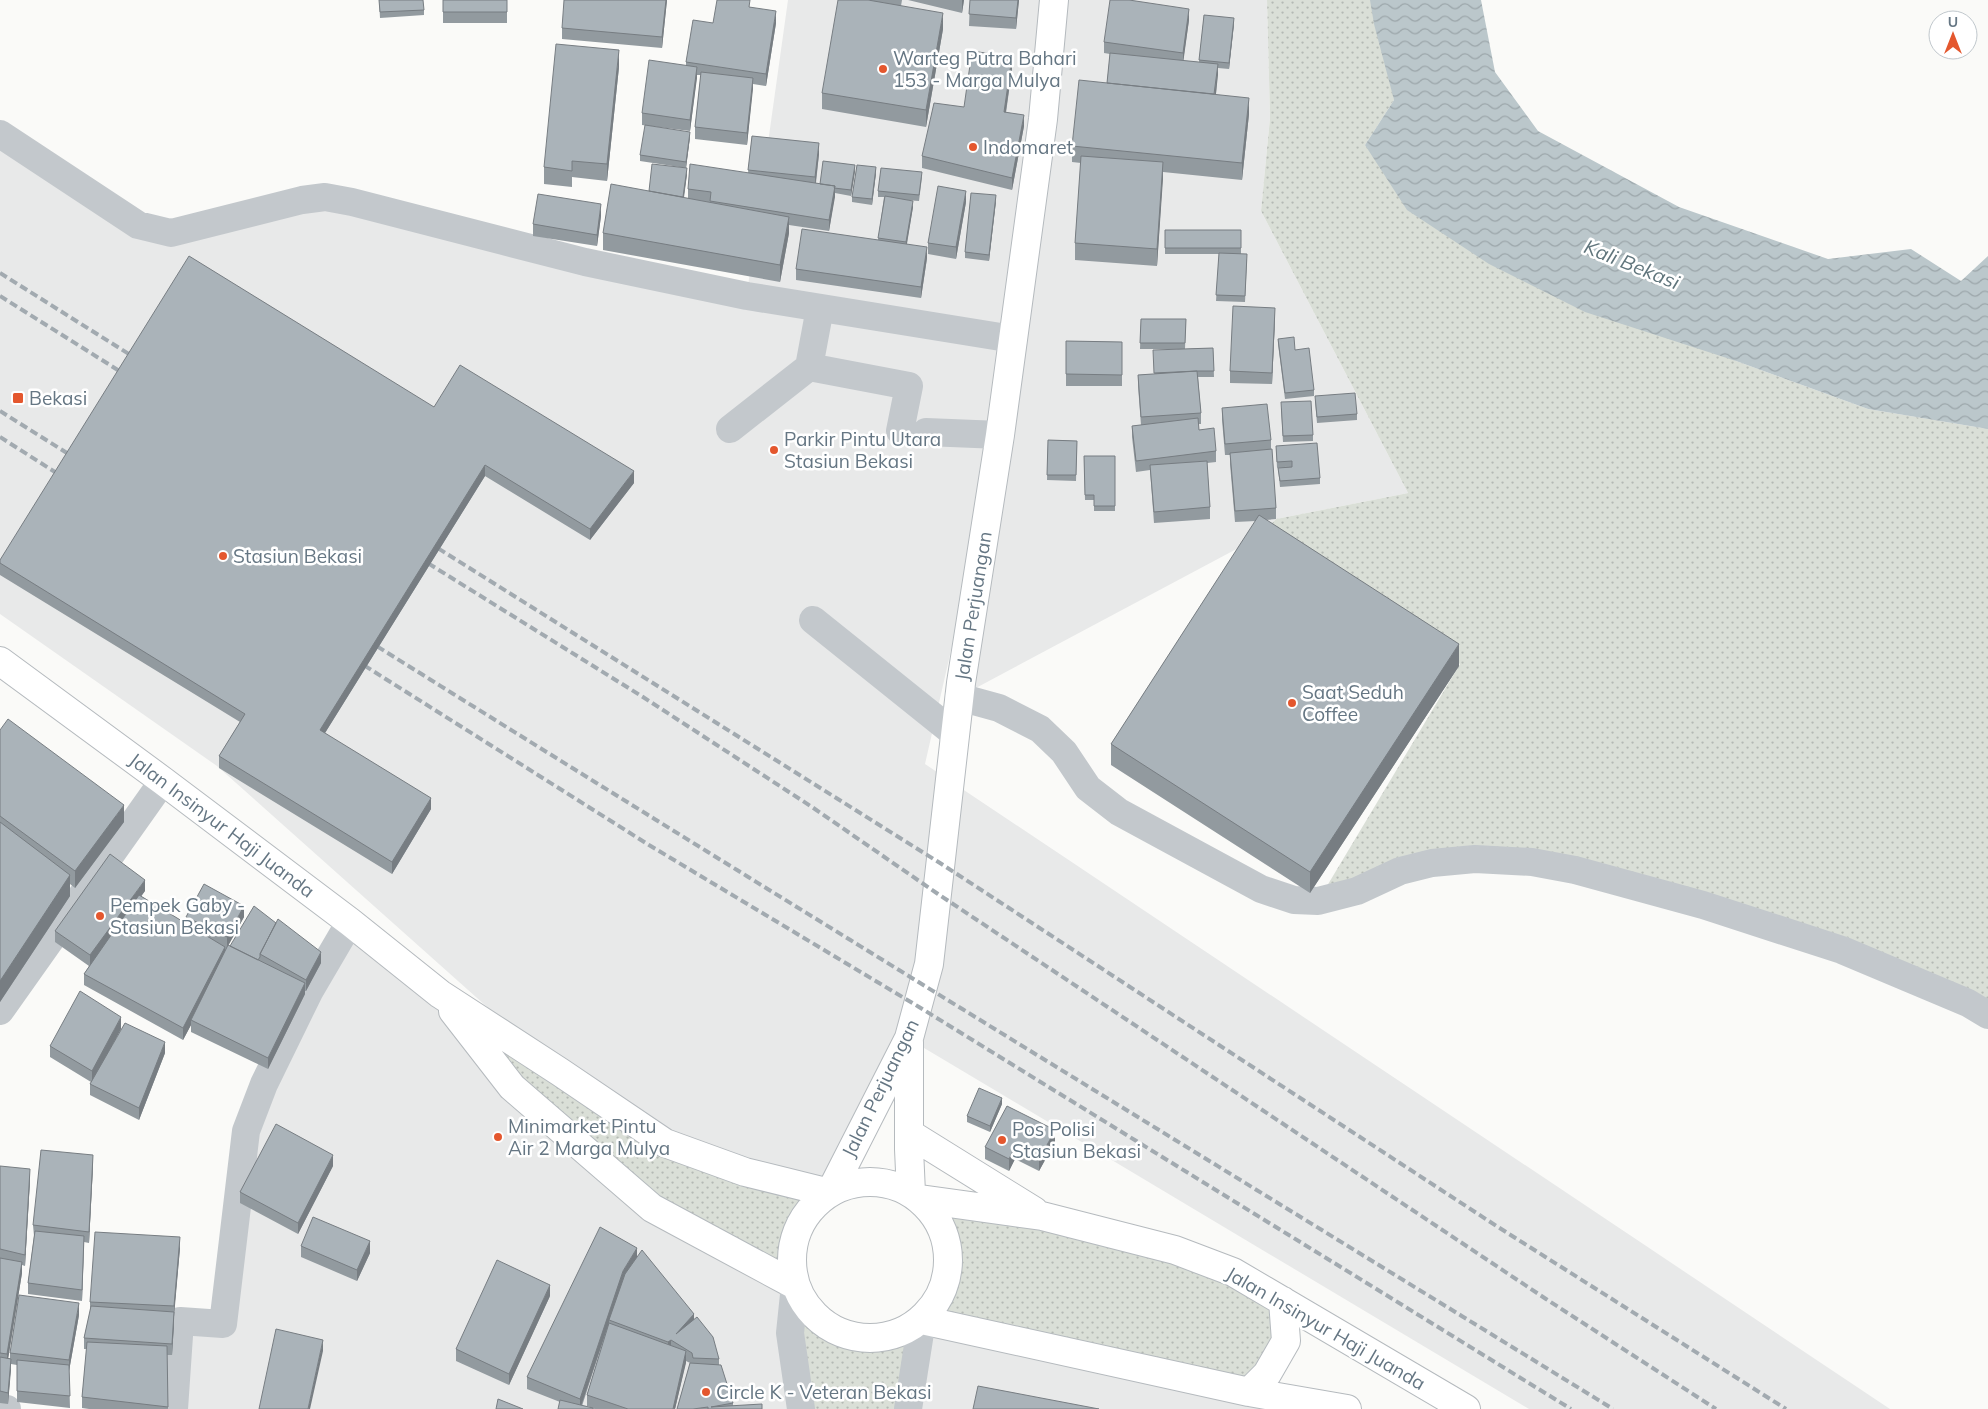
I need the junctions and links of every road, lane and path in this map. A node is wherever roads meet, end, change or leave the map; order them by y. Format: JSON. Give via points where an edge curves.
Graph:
{"nodes":[{"id":1,"x":1054,"y":0,"type":"edge"},
{"id":2,"x":0,"y":134,"type":"edge"},
{"id":3,"x":820,"y":308,"type":"junction"},
{"id":4,"x":1013,"y":339,"type":"junction"},
{"id":5,"x":809,"y":367,"type":"junction"},
{"id":6,"x":730,"y":429,"type":"dead end"},
{"id":7,"x":1000,"y":435,"type":"junction"},
{"id":8,"x":814,"y":620,"type":"dead end"},
{"id":9,"x":0,"y":661,"type":"edge"},
{"id":10,"x":959,"y":697,"type":"junction"},
{"id":11,"x":955,"y":734,"type":"junction"},
{"id":12,"x":163,"y":781,"type":"junction"},
{"id":13,"x":350,"y":922,"type":"junction"},
{"id":14,"x":440,"y":994,"type":"junction"},
{"id":15,"x":0,"y":1011,"type":"edge"},
{"id":16,"x":1988,"y":1015,"type":"edge"},
{"id":17,"x":909,"y":1038,"type":"junction"},
{"id":18,"x":910,"y":1134,"type":"junction"},
{"id":19,"x":830,"y":1193,"type":"junction"},
{"id":20,"x":916,"y":1196,"type":"junction"},
{"id":21,"x":1042,"y":1216,"type":"junction"},
{"id":22,"x":795,"y":1285,"type":"junction"},
{"id":23,"x":1283,"y":1301,"type":"junction"},
{"id":24,"x":922,"y":1320,"type":"junction"},
{"id":25,"x":1248,"y":1392,"type":"junction"},
{"id":26,"x":0,"y":1408,"type":"edge"},
{"id":27,"x":7,"y":1409,"type":"edge"},
{"id":28,"x":174,"y":1409,"type":"edge"},
{"id":29,"x":801,"y":1409,"type":"edge"},
{"id":30,"x":908,"y":1409,"type":"edge"},
{"id":31,"x":1347,"y":1409,"type":"edge"},
{"id":32,"x":1466,"y":1409,"type":"edge"}],
"edges":[{"from":1,"to":4,"type":"main road","name":"Jalan Perjuangan","via":[[1043,119]]},
{"from":2,"to":3,"type":"street","via":[[138,225],[171,233],[325,197],[585,262]]},
{"from":3,"to":4,"type":"street"},
{"from":3,"to":5,"type":"street"},
{"from":4,"to":7,"type":"main road","name":"Jalan Perjuangan"},
{"from":5,"to":6,"type":"street"},
{"from":5,"to":7,"type":"street","via":[[910,386],[913,432]]},
{"from":7,"to":10,"type":"main road","name":"Jalan Perjuangan"},
{"from":8,"to":11,"type":"street"},
{"from":9,"to":12,"type":"main road","name":"Jalan Insinyur Haji Juanda"},
{"from":10,"to":11,"type":"main road","name":"Jalan Perjuangan"},
{"from":10,"to":16,"type":"street","via":[[999,708],[1040,729],[1064,752],[1088,788],[1119,812],[1261,889],[1294,900],[1318,901],[1357,891],[1400,871],[1432,863],[1475,859],[1532,862],[1575,870],[1703,905],[1842,950],[1968,1003]]},
{"from":11,"to":17,"type":"main road","name":"Jalan Perjuangan","via":[[931,948],[925,985]]},
{"from":12,"to":13,"type":"main road","name":"Jalan Insinyur Haji Juanda"},
{"from":12,"to":15,"type":"street"},
{"from":13,"to":14,"type":"main road","name":"Jalan Insinyur Haji Juanda"},
{"from":13,"to":28,"type":"street","via":[[288,1034],[246,1131],[223,1324],[180,1321]]},
{"from":14,"to":19,"type":"main road","name":"Jalan Insinyur Haji Juanda","via":[[665,1143],[745,1172]]},
{"from":14,"to":22,"type":"main road","name":"Jalan Insinyur Haji Juanda","via":[[512,1087],[652,1208]]},
{"from":17,"to":18,"type":"main road"},
{"from":17,"to":19,"type":"main road","name":"Jalan Perjuangan"},
{"from":18,"to":20,"type":"main road"},
{"from":18,"to":21,"type":"main road"},
{"from":19,"to":20,"type":"main road","via":[[846,1185],[868,1182],[888,1184]]},
{"from":19,"to":22,"type":"main road","via":[[810,1209],[794,1237],[790,1262]]},
{"from":20,"to":21,"type":"main road","name":"Jalan Insinyur Haji Juanda"},
{"from":20,"to":24,"type":"main road","via":[[933,1212],[949,1250],[945,1285],[933,1309]]},
{"from":21,"to":23,"type":"main road","name":"Jalan Insinyur Haji Juanda","via":[[1175,1250],[1233,1272]]},
{"from":22,"to":24,"type":"main road","via":[[814,1317],[853,1338],[894,1336]]},
{"from":22,"to":29,"type":"street","via":[[790,1333]]},
{"from":23,"to":25,"type":"main road","via":[[1286,1341],[1267,1374]]},
{"from":23,"to":32,"type":"main road","name":"Jalan Insinyur Haji Juanda"},
{"from":24,"to":25,"type":"main road"},
{"from":24,"to":30,"type":"street"},
{"from":25,"to":31,"type":"main road"},
{"from":26,"to":27,"type":"street"}]}
